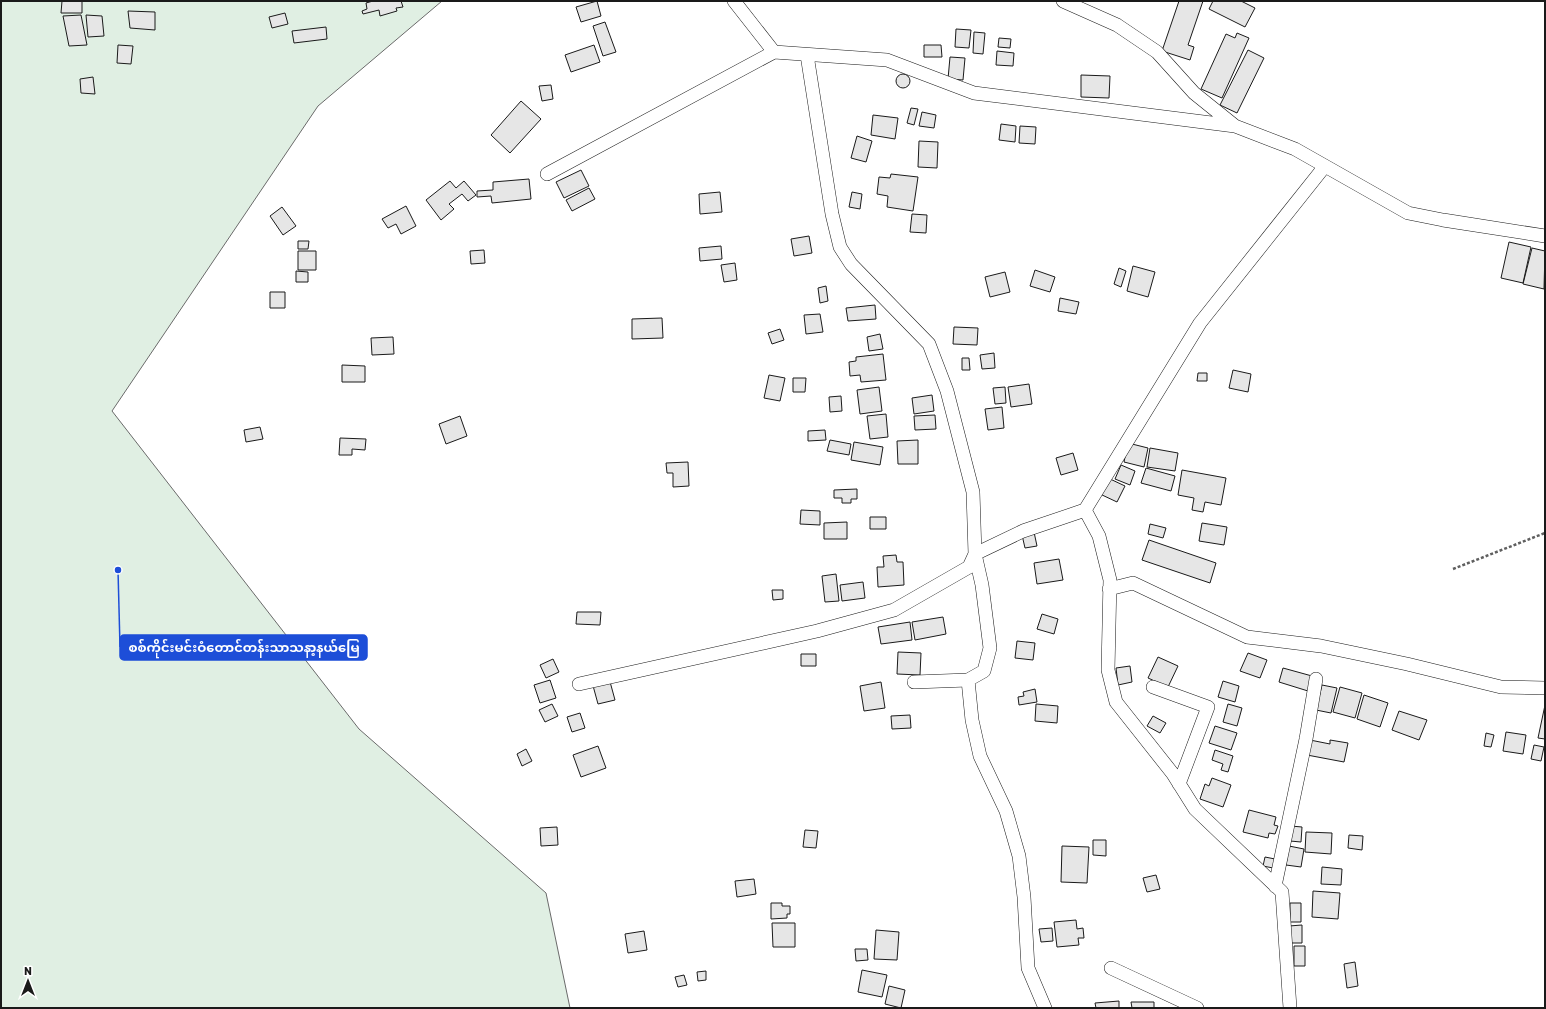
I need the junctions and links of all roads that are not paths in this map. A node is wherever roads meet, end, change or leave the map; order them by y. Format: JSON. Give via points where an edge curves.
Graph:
{"nodes":[{"id":1,"x":734,"y":1,"type":"edge"},
{"id":2,"x":1063,"y":1,"type":"edge"},
{"id":3,"x":774,"y":52,"type":"junction"},
{"id":4,"x":807,"y":55,"type":"junction"},
{"id":5,"x":1236,"y":126,"type":"junction"},
{"id":6,"x":1325,"y":166,"type":"junction"},
{"id":7,"x":547,"y":174,"type":"dead end"},
{"id":8,"x":1545,"y":236,"type":"edge"},
{"id":9,"x":1085,"y":510,"type":"junction"},
{"id":10,"x":975,"y":554,"type":"junction"},
{"id":11,"x":1109,"y":589,"type":"junction"},
{"id":12,"x":1316,"y":679,"type":"dead end"},
{"id":13,"x":968,"y":680,"type":"junction"},
{"id":14,"x":914,"y":682,"type":"dead end"},
{"id":15,"x":579,"y":684,"type":"dead end"},
{"id":16,"x":1153,"y":687,"type":"dead end"},
{"id":17,"x":1545,"y":688,"type":"edge"},
{"id":18,"x":1179,"y":784,"type":"junction"},
{"id":19,"x":1275,"y":886,"type":"junction"},
{"id":20,"x":1111,"y":968,"type":"dead end"},
{"id":21,"x":1045,"y":1008,"type":"edge"},
{"id":22,"x":1197,"y":1008,"type":"edge"},
{"id":23,"x":1290,"y":1008,"type":"edge"}],
"edges":[{"from":1,"to":3,"type":"street"},
{"from":2,"to":5,"type":"street","via":[[1117,25],[1157,52],[1194,93]]},
{"from":3,"to":4,"type":"street"},
{"from":3,"to":7,"type":"street"},
{"from":4,"to":5,"type":"street","via":[[886,60],[974,92]]},
{"from":4,"to":10,"type":"street","via":[[832,214],[840,247],[851,264],[929,344],[948,391],[973,492]]},
{"from":5,"to":6,"type":"street","via":[[1295,149]]},
{"from":6,"to":8,"type":"street","via":[[1408,212]]},
{"from":6,"to":9,"type":"street","via":[[1200,322]]},
{"from":9,"to":10,"type":"street","via":[[1023,531]]},
{"from":9,"to":11,"type":"street","via":[[1099,536],[1110,580]]},
{"from":10,"to":13,"type":"street","via":[[982,585],[990,648],[984,671]]},
{"from":10,"to":15,"type":"street","via":[[969,567],[894,610],[817,631]]},
{"from":11,"to":17,"type":"street","via":[[1133,583],[1247,637],[1321,646],[1501,687]]},
{"from":11,"to":18,"type":"street","via":[[1108,670],[1116,702]]},
{"from":12,"to":19,"type":"street"},
{"from":13,"to":14,"type":"street"},
{"from":13,"to":21,"type":"street","via":[[972,720],[980,756],[1006,811],[1019,856],[1028,968]]},
{"from":16,"to":18,"type":"street","via":[[1208,707]]},
{"from":18,"to":19,"type":"street","via":[[1195,809]]},
{"from":19,"to":23,"type":"street","via":[[1282,892]]},
{"from":20,"to":22,"type":"street"}]}
